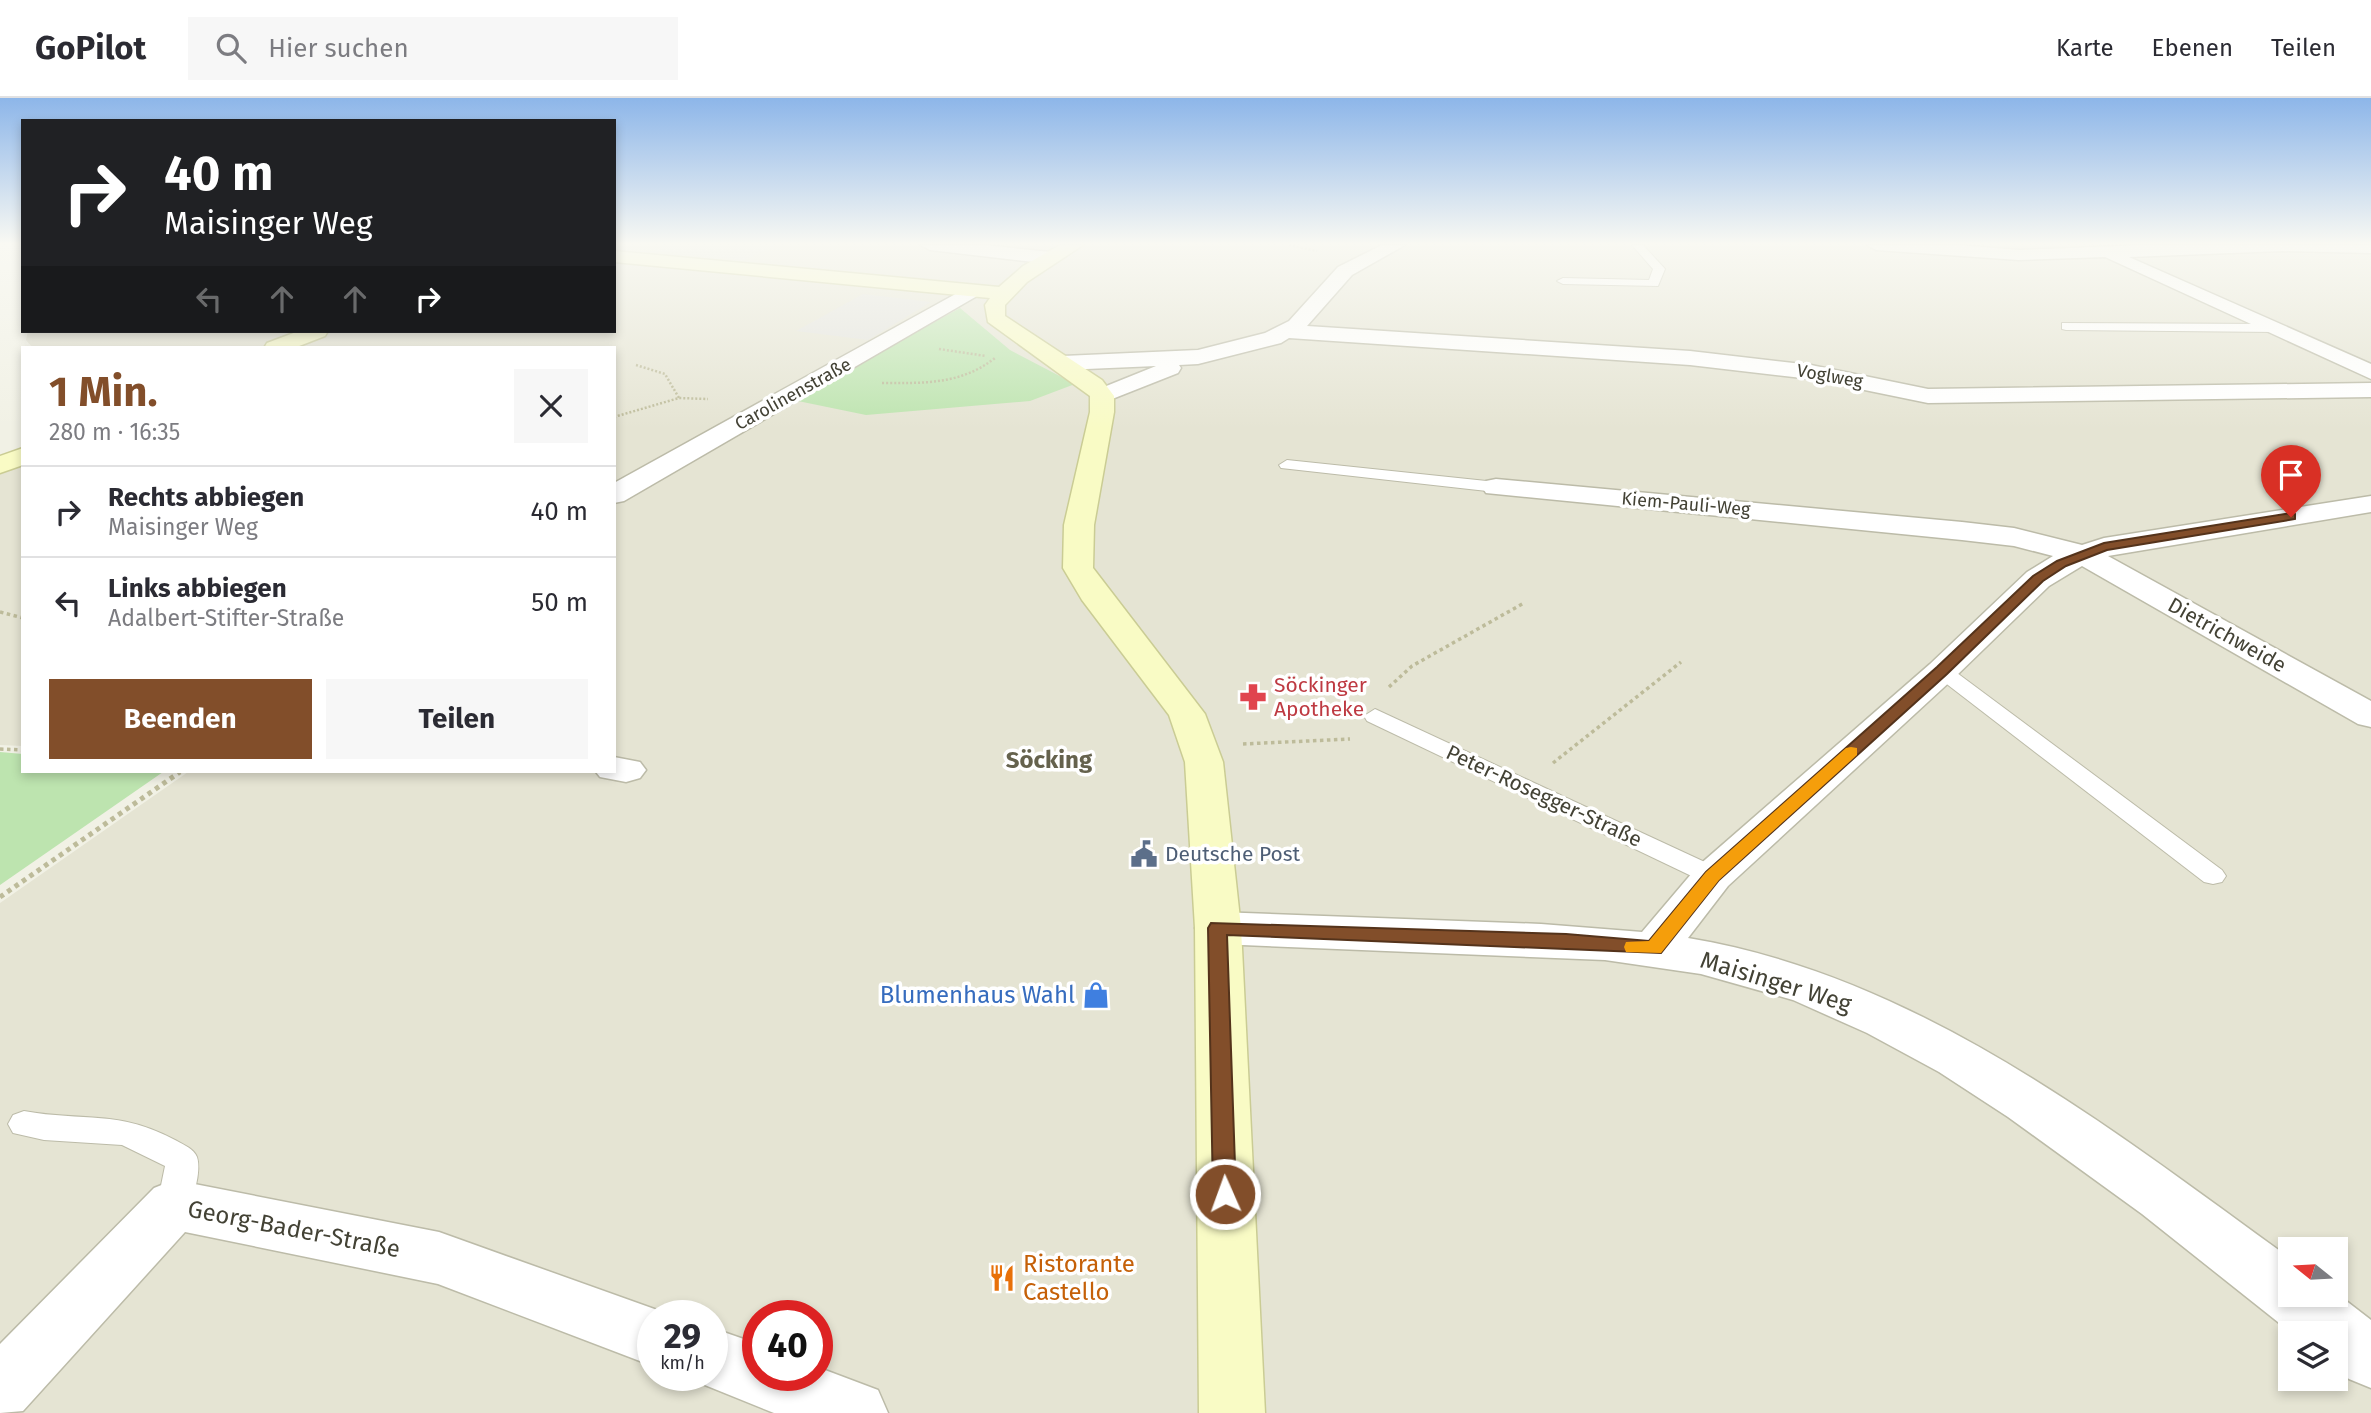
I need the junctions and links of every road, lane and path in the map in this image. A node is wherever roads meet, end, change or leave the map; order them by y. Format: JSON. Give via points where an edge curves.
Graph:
{"nodes":[{"id":1,"x":946,"y":306,"type":"edge"},
{"id":2,"x":995,"y":306,"type":"edge"},
{"id":3,"x":1311,"y":306,"type":"edge"},
{"id":4,"x":2227,"y":306,"type":"edge"},
{"id":5,"x":2066,"y":326,"type":"dead end"},
{"id":6,"x":2276,"y":328,"type":"junction"},
{"id":7,"x":1288,"y":331,"type":"junction"},
{"id":8,"x":312,"y":333,"type":"edge"},
{"id":9,"x":884,"y":344,"type":"junction"},
{"id":10,"x":280,"y":346,"type":"edge"},
{"id":11,"x":1198,"y":357,"type":"junction"},
{"id":12,"x":2343,"y":359,"type":"junction"},
{"id":13,"x":2371,"y":359,"type":"edge"},
{"id":14,"x":1063,"y":363,"type":"junction"},
{"id":15,"x":636,"y":365,"type":"dead end"},
{"id":16,"x":2371,"y":372,"type":"edge"},
{"id":17,"x":820,"y":380,"type":"junction"},
{"id":18,"x":2371,"y":390,"type":"edge"},
{"id":19,"x":1102,"y":396,"type":"junction"},
{"id":20,"x":616,"y":416,"type":"edge"},
{"id":21,"x":21,"y":457,"type":"edge"},
{"id":22,"x":1287,"y":464,"type":"dead end"},
{"id":23,"x":0,"y":466,"type":"edge"},
{"id":24,"x":1496,"y":486,"type":"joint"},
{"id":25,"x":616,"y":494,"type":"edge"},
{"id":26,"x":2371,"y":504,"type":"edge"},
{"id":27,"x":2083,"y":554,"type":"junction"},
{"id":28,"x":1524,"y":603,"type":"dead end"},
{"id":29,"x":0,"y":612,"type":"edge"},
{"id":30,"x":21,"y":617,"type":"edge"},
{"id":31,"x":1681,"y":662,"type":"dead end"},
{"id":32,"x":1942,"y":670,"type":"junction"},
{"id":33,"x":1375,"y":716,"type":"joint"},
{"id":34,"x":2371,"y":716,"type":"edge"},
{"id":35,"x":1413,"y":733,"type":"junction"},
{"id":36,"x":1199,"y":746,"type":"junction"},
{"id":37,"x":0,"y":749,"type":"edge"},
{"id":38,"x":21,"y":750,"type":"edge"},
{"id":39,"x":179,"y":773,"type":"edge"},
{"id":40,"x":1525,"y":787,"type":"junction"},
{"id":41,"x":1713,"y":876,"type":"junction"},
{"id":42,"x":2213,"y":876,"type":"dead end"},
{"id":43,"x":0,"y":897,"type":"edge"},
{"id":44,"x":1218,"y":928,"type":"junction"},
{"id":45,"x":1654,"y":948,"type":"junction"},
{"id":46,"x":24,"y":1124,"type":"dead end"},
{"id":47,"x":174,"y":1205,"type":"junction"},
{"id":48,"x":2278,"y":1285,"type":"edge"},
{"id":49,"x":2306,"y":1307,"type":"edge"},
{"id":50,"x":637,"y":1331,"type":"edge"},
{"id":51,"x":2371,"y":1358,"type":"edge"},
{"id":52,"x":0,"y":1389,"type":"edge"},
{"id":53,"x":799,"y":1391,"type":"edge"},
{"id":54,"x":855,"y":1413,"type":"edge"},
{"id":55,"x":1232,"y":1413,"type":"edge"}],
"edges":[{"from":1,"to":9,"type":"street","name":"Carolinenstraße"},
{"from":2,"to":14,"type":"street","via":[[995,318]]},
{"from":3,"to":7,"type":"street"},
{"from":4,"to":6,"type":"street"},
{"from":5,"to":6,"type":"lane"},
{"from":6,"to":12,"type":"street"},
{"from":7,"to":11,"type":"street"},
{"from":7,"to":18,"type":"street","name":"Voglweg","via":[[1690,358],[1811,372],[1928,396]]},
{"from":8,"to":10,"type":"street"},
{"from":9,"to":17,"type":"street","name":"Carolinenstraße"},
{"from":9,"to":17,"type":"path","via":[[996,357],[976,375],[952,382]]},
{"from":11,"to":14,"type":"street"},
{"from":11,"to":19,"type":"street"},
{"from":12,"to":13,"type":"street"},
{"from":12,"to":16,"type":"street"},
{"from":14,"to":19,"type":"street"},
{"from":15,"to":20,"type":"path","via":[[666,374],[679,398]]},
{"from":17,"to":25,"type":"street","name":"Carolinenstraße"},
{"from":19,"to":36,"type":"street","via":[[1079,526],[1078,568],[1187,714]]},
{"from":21,"to":23,"type":"street"},
{"from":22,"to":24,"type":"lane","name":"Kiem-Pauli-Weg"},
{"from":24,"to":27,"type":"street","name":"Kiem-Pauli-Weg","via":[[2014,537]]},
{"from":26,"to":27,"type":"street"},
{"from":27,"to":32,"type":"street","via":[[2038,579]]},
{"from":27,"to":34,"type":"street","name":"Dietrichweide"},
{"from":28,"to":33,"type":"path","via":[[1412,666],[1392,682]]},
{"from":29,"to":30,"type":"path"},
{"from":31,"to":40,"type":"path"},
{"from":32,"to":41,"type":"street"},
{"from":32,"to":42,"type":"lane"},
{"from":33,"to":35,"type":"lane","name":"Peter-Rosegger-Straße"},
{"from":35,"to":36,"type":"path"},
{"from":35,"to":40,"type":"lane","name":"Peter-Rosegger-Straße"},
{"from":36,"to":44,"type":"street","via":[[1210,806]]},
{"from":37,"to":38,"type":"path"},
{"from":39,"to":43,"type":"path"},
{"from":40,"to":41,"type":"lane","name":"Peter-Rosegger-Straße"},
{"from":41,"to":45,"type":"street"},
{"from":44,"to":45,"type":"street","name":"Maisinger Weg"},
{"from":44,"to":55,"type":"street"},
{"from":45,"to":48,"type":"street","name":"Maisinger Weg","via":[[1733,964],[1857,1006],[1967,1065],[2118,1166]]},
{"from":46,"to":47,"type":"lane","via":[[54,1130],[103,1129],[152,1142],[181,1160]]},
{"from":47,"to":50,"type":"street","name":"Georg-Bader-Straße","via":[[439,1258]]},
{"from":47,"to":52,"type":"street","name":"Georg-Bader-Straße"},
{"from":49,"to":51,"type":"street","name":"Maisinger Weg"},
{"from":53,"to":54,"type":"street"}]}
